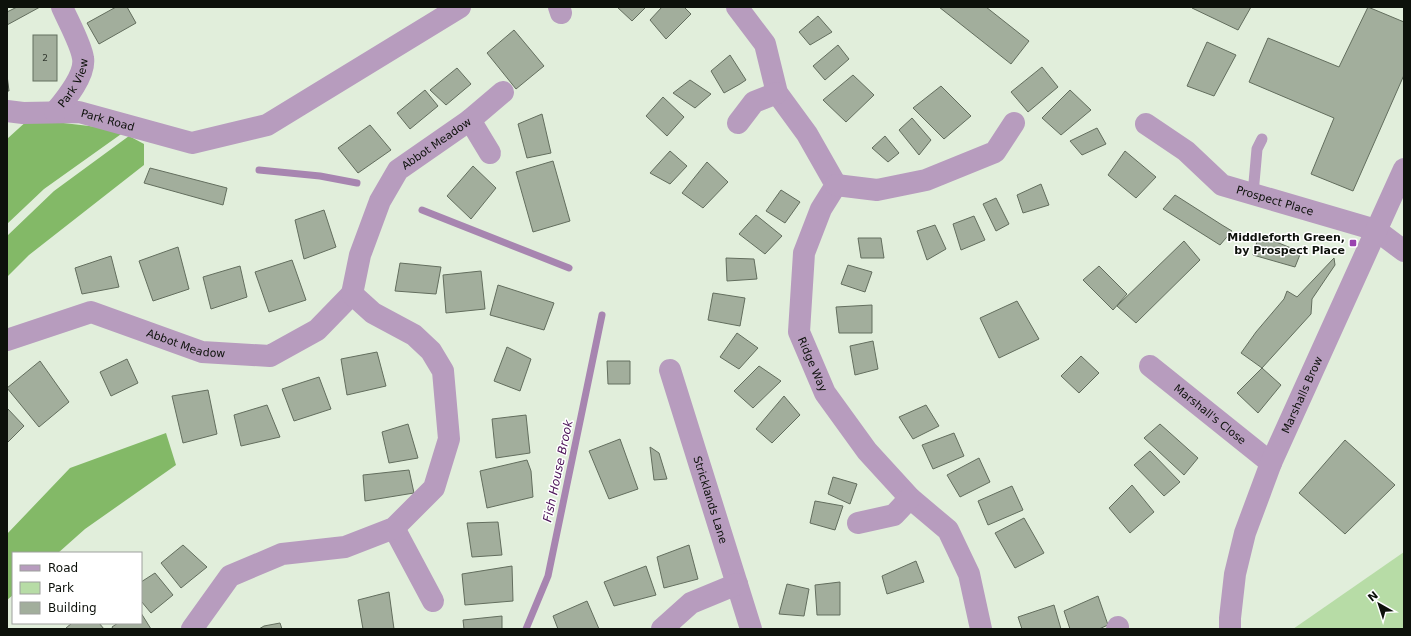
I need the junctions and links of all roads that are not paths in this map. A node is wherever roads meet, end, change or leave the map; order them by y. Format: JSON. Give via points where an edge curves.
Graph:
{"nodes":[{"id":1,"x":62,"y":7,"type":"edge"},
{"id":2,"x":460,"y":7,"type":"edge"},
{"id":3,"x":737,"y":7,"type":"edge"},
{"id":4,"x":503,"y":92,"type":"dead end"},
{"id":5,"x":777,"y":93,"type":"junction"},
{"id":6,"x":55,"y":112,"type":"junction"},
{"id":7,"x":12,"y":117,"type":"edge"},
{"id":8,"x":470,"y":120,"type":"junction"},
{"id":9,"x":738,"y":123,"type":"dead end"},
{"id":10,"x":1014,"y":123,"type":"dead end"},
{"id":11,"x":1146,"y":124,"type":"dead end"},
{"id":12,"x":1262,"y":139,"type":"dead end"},
{"id":13,"x":490,"y":153,"type":"dead end"},
{"id":14,"x":1404,"y":169,"type":"edge"},
{"id":15,"x":836,"y":184,"type":"junction"},
{"id":16,"x":1253,"y":194,"type":"junction"},
{"id":17,"x":1376,"y":230,"type":"junction"},
{"id":18,"x":1404,"y":251,"type":"edge"},
{"id":19,"x":352,"y":294,"type":"junction"},
{"id":20,"x":7,"y":340,"type":"edge"},
{"id":21,"x":1150,"y":366,"type":"dead end"},
{"id":22,"x":670,"y":370,"type":"dead end"},
{"id":23,"x":1271,"y":463,"type":"junction"},
{"id":24,"x":910,"y":498,"type":"junction"},
{"id":25,"x":858,"y":523,"type":"dead end"},
{"id":26,"x":394,"y":528,"type":"junction"},
{"id":27,"x":737,"y":584,"type":"junction"},
{"id":28,"x":433,"y":601,"type":"dead end"},
{"id":29,"x":192,"y":629,"type":"edge"},
{"id":30,"x":662,"y":629,"type":"edge"},
{"id":31,"x":751,"y":629,"type":"edge"},
{"id":32,"x":981,"y":629,"type":"edge"},
{"id":33,"x":1230,"y":629,"type":"edge"}],
"edges":[{"from":1,"to":6,"type":"street","name":"Park View","via":[[84,59],[79,78]]},
{"from":2,"to":6,"type":"street","name":"Park Road","via":[[267,125],[192,143],[79,112]]},
{"from":3,"to":5,"type":"street","via":[[765,44]]},
{"from":4,"to":8,"type":"street","name":"Abbot Meadow"},
{"from":5,"to":9,"type":"street","via":[[754,102]]},
{"from":5,"to":15,"type":"street","via":[[808,134]]},
{"from":6,"to":7,"type":"street","name":"Park Road"},
{"from":8,"to":13,"type":"street"},
{"from":8,"to":19,"type":"street","name":"Abbot Meadow","via":[[398,170],[377,208],[360,255]]},
{"from":10,"to":15,"type":"street","via":[[995,152],[926,180],[877,190]]},
{"from":11,"to":16,"type":"street","name":"Prospect Place","via":[[1186,151],[1222,185]]},
{"from":12,"to":16,"type":"lane","via":[[1257,149]]},
{"from":14,"to":17,"type":"street","name":"Marshalls Brow"},
{"from":15,"to":24,"type":"street","name":"Ridge Way","via":[[821,210],[804,253],[800,332],[825,393],[867,452]]},
{"from":16,"to":17,"type":"street","name":"Prospect Place"},
{"from":17,"to":18,"type":"street"},
{"from":17,"to":23,"type":"street","name":"Marshalls Brow"},
{"from":19,"to":20,"type":"street","name":"Abbot Meadow","via":[[317,330],[270,356],[202,352],[91,312]]},
{"from":19,"to":26,"type":"street","via":[[373,312],[414,335],[431,351],[443,371],[449,439],[434,488]]},
{"from":21,"to":23,"type":"street","name":"Marshall's Close"},
{"from":22,"to":27,"type":"street","name":"Stricklands Lane"},
{"from":23,"to":33,"type":"street","name":"Marshalls Brow","via":[[1245,533],[1235,574]]},
{"from":24,"to":25,"type":"street","via":[[894,515]]},
{"from":24,"to":32,"type":"street","name":"Ridge Way","via":[[948,530],[969,574]]},
{"from":26,"to":28,"type":"street"},
{"from":26,"to":29,"type":"street","via":[[345,547],[282,554],[230,576]]},
{"from":27,"to":30,"type":"street","via":[[691,603]]},
{"from":27,"to":31,"type":"street","name":"Stricklands Lane"}]}
